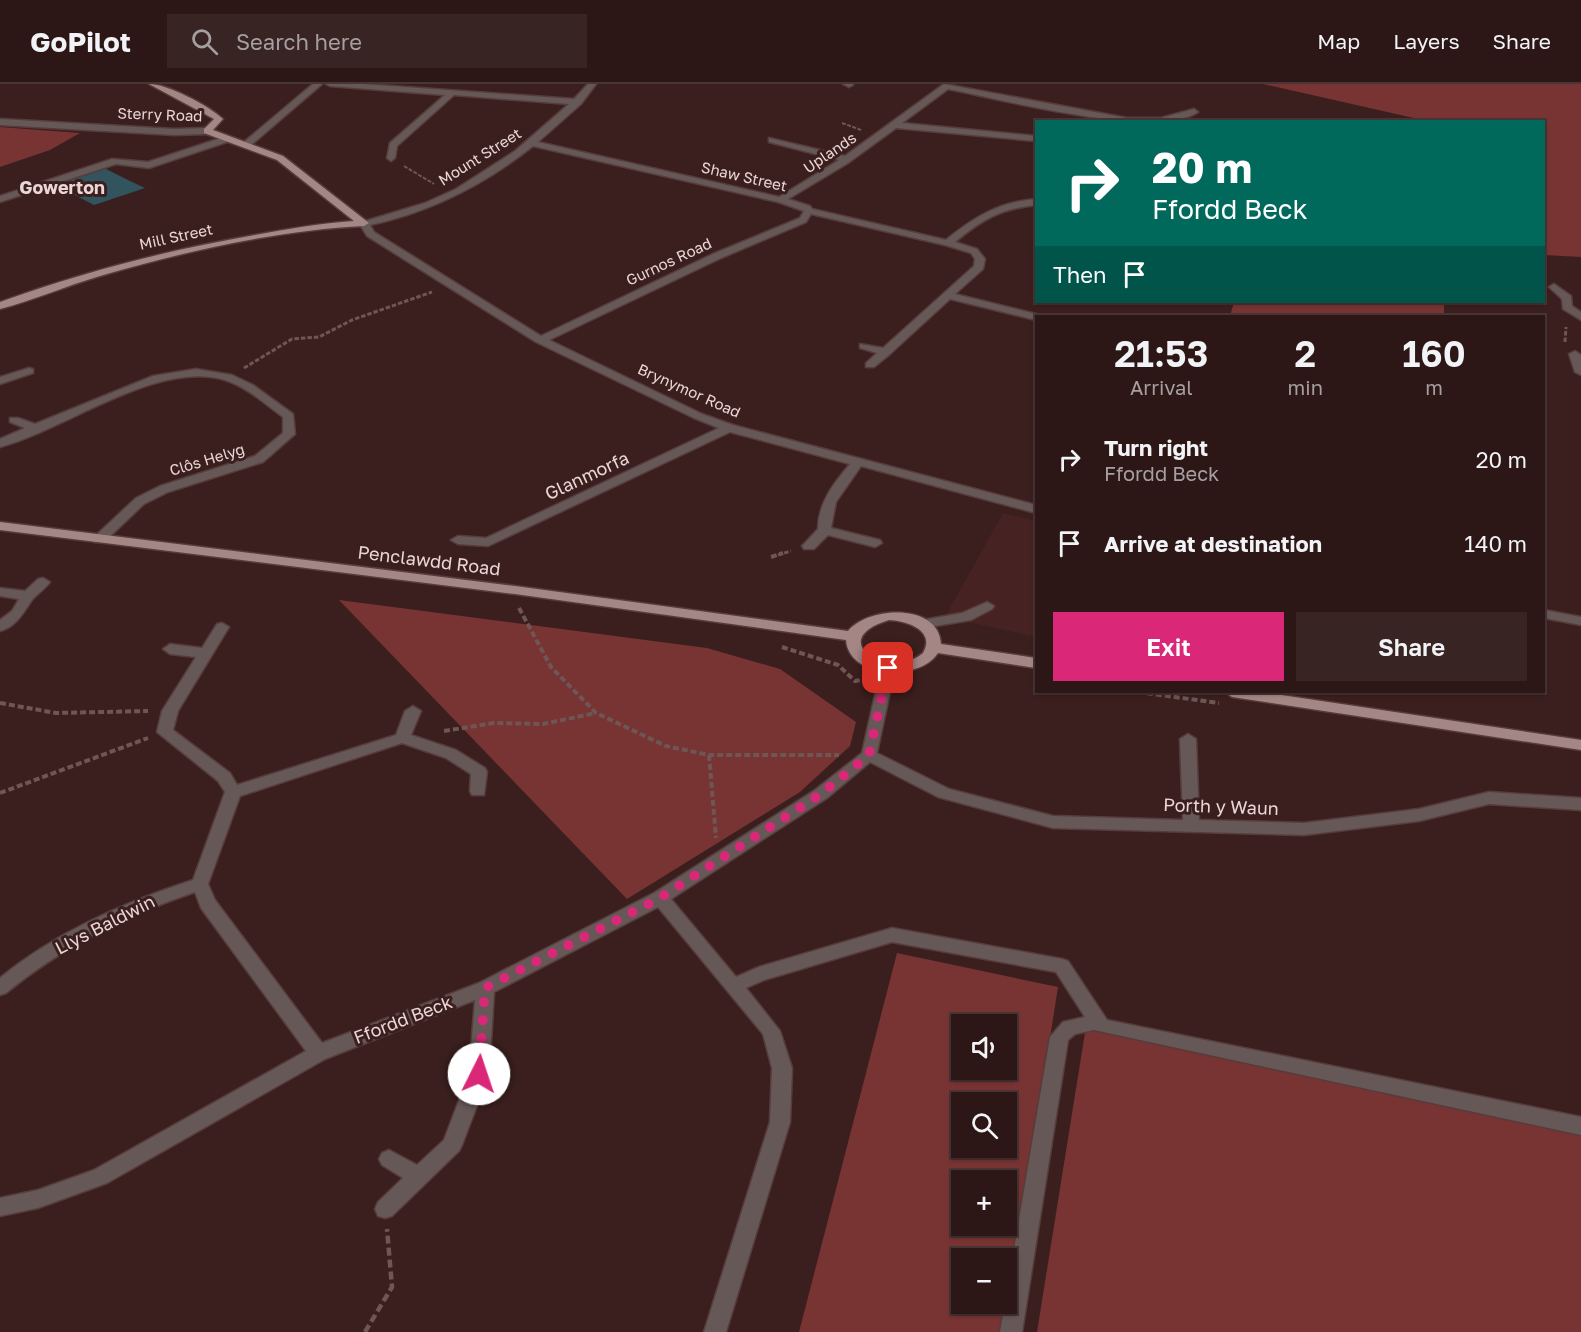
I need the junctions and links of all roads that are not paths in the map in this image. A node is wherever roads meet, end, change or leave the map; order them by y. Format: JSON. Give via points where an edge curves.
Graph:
{"nodes":[{"id":1,"x":153,"y":84,"type":"edge"},
{"id":2,"x":318,"y":84,"type":"edge"},
{"id":3,"x":330,"y":84,"type":"edge"},
{"id":4,"x":592,"y":84,"type":"edge"},
{"id":5,"x":452,"y":93,"type":"junction"},
{"id":6,"x":578,"y":102,"type":"junction"},
{"id":7,"x":1194,"y":112,"type":"dead end"},
{"id":8,"x":1122,"y":120,"type":"edge"},
{"id":9,"x":1165,"y":120,"type":"edge"},
{"id":10,"x":0,"y":122,"type":"edge"},
{"id":11,"x":953,"y":124,"type":"dead end"},
{"id":12,"x":894,"y":125,"type":"junction"},
{"id":13,"x":207,"y":131,"type":"junction"},
{"id":14,"x":945,"y":131,"type":"junction"},
{"id":15,"x":226,"y":139,"type":"junction"},
{"id":16,"x":772,"y":140,"type":"dead end"},
{"id":17,"x":1035,"y":140,"type":"edge"},
{"id":18,"x":531,"y":143,"type":"junction"},
{"id":19,"x":247,"y":144,"type":"junction"},
{"id":20,"x":391,"y":158,"type":"road end"},
{"id":21,"x":846,"y":159,"type":"junction"},
{"id":22,"x":0,"y":199,"type":"edge"},
{"id":23,"x":780,"y":200,"type":"junction"},
{"id":24,"x":1035,"y":202,"type":"edge"},
{"id":25,"x":809,"y":211,"type":"junction"},
{"id":26,"x":364,"y":223,"type":"junction"},
{"id":27,"x":948,"y":243,"type":"junction"},
{"id":28,"x":1554,"y":287,"type":"dead end"},
{"id":29,"x":948,"y":295,"type":"junction"},
{"id":30,"x":1581,"y":297,"type":"edge"},
{"id":31,"x":1566,"y":298,"type":"junction"},
{"id":32,"x":0,"y":306,"type":"edge"},
{"id":33,"x":1580,"y":316,"type":"edge"},
{"id":34,"x":1035,"y":317,"type":"edge"},
{"id":35,"x":540,"y":340,"type":"junction"},
{"id":36,"x":864,"y":346,"type":"dead end"},
{"id":37,"x":886,"y":352,"type":"junction"},
{"id":38,"x":1575,"y":354,"type":"road end"},
{"id":39,"x":870,"y":365,"type":"dead end"},
{"id":40,"x":29,"y":370,"type":"dead end"},
{"id":41,"x":1581,"y":372,"type":"edge"},
{"id":42,"x":0,"y":381,"type":"edge"},
{"id":43,"x":14,"y":420,"type":"dead end"},
{"id":44,"x":35,"y":428,"type":"junction"},
{"id":45,"x":729,"y":428,"type":"junction"},
{"id":46,"x":0,"y":443,"type":"edge"},
{"id":47,"x":857,"y":463,"type":"junction"},
{"id":48,"x":1035,"y":508,"type":"edge"},
{"id":49,"x":0,"y":526,"type":"edge"},
{"id":50,"x":825,"y":530,"type":"junction"},
{"id":51,"x":99,"y":539,"type":"junction"},
{"id":52,"x":458,"y":540,"type":"dead end"},
{"id":53,"x":875,"y":543,"type":"dead end"},
{"id":54,"x":809,"y":546,"type":"dead end"},
{"id":55,"x":43,"y":582,"type":"dead end"},
{"id":56,"x":0,"y":592,"type":"edge"},
{"id":57,"x":28,"y":596,"type":"junction"},
{"id":58,"x":987,"y":606,"type":"dead end"},
{"id":59,"x":1545,"y":614,"type":"edge"},
{"id":60,"x":1581,"y":621,"type":"edge"},
{"id":61,"x":923,"y":624,"type":"junction"},
{"id":62,"x":0,"y":627,"type":"edge"},
{"id":63,"x":222,"y":627,"type":"dead end"},
{"id":64,"x":853,"y":636,"type":"junction"},
{"id":65,"x":934,"y":648,"type":"junction"},
{"id":66,"x":170,"y":649,"type":"dead end"},
{"id":67,"x":205,"y":653,"type":"junction"},
{"id":68,"x":1035,"y":663,"type":"edge"},
{"id":69,"x":888,"y":668,"type":"junction"},
{"id":70,"x":1239,"y":693,"type":"edge"},
{"id":71,"x":413,"y":711,"type":"dead end"},
{"id":72,"x":402,"y":738,"type":"junction"},
{"id":73,"x":1188,"y":739,"type":"dead end"},
{"id":74,"x":1581,"y":745,"type":"edge"},
{"id":75,"x":869,"y":755,"type":"junction"},
{"id":76,"x":478,"y":791,"type":"dead end"},
{"id":77,"x":233,"y":792,"type":"junction"},
{"id":78,"x":1581,"y":804,"type":"edge"},
{"id":79,"x":1191,"y":826,"type":"junction"},
{"id":80,"x":200,"y":884,"type":"junction"},
{"id":81,"x":660,"y":898,"type":"junction"},
{"id":82,"x":4,"y":978,"type":"edge"},
{"id":83,"x":734,"y":986,"type":"junction"},
{"id":84,"x":485,"y":988,"type":"junction"},
{"id":85,"x":1098,"y":1022,"type":"junction"},
{"id":86,"x":318,"y":1053,"type":"junction"},
{"id":87,"x":1581,"y":1126,"type":"edge"},
{"id":88,"x":389,"y":1159,"type":"dead end"},
{"id":89,"x":419,"y":1177,"type":"junction"},
{"id":90,"x":0,"y":1207,"type":"edge"},
{"id":91,"x":386,"y":1209,"type":"road end"},
{"id":92,"x":716,"y":1332,"type":"edge"},
{"id":93,"x":1011,"y":1332,"type":"edge"}],
"edges":[{"from":1,"to":13,"type":"main road","via":[[219,119]]},
{"from":2,"to":19,"type":"street"},
{"from":3,"to":5,"type":"street"},
{"from":4,"to":6,"type":"street","name":"Mount Street"},
{"from":5,"to":6,"type":"street"},
{"from":5,"to":20,"type":"street","via":[[393,145]]},
{"from":6,"to":18,"type":"street","name":"Mount Street"},
{"from":7,"to":9,"type":"street","name":"Uplands"},
{"from":8,"to":12,"type":"street","name":"Uplands","via":[[946,86]]},
{"from":10,"to":13,"type":"street","name":"Sterry Road"},
{"from":11,"to":14,"type":"street"},
{"from":12,"to":14,"type":"street"},
{"from":12,"to":21,"type":"street","name":"Uplands"},
{"from":13,"to":15,"type":"main road","name":"Sterry Road"},
{"from":14,"to":17,"type":"street"},
{"from":15,"to":19,"type":"main road","name":"Sterry Road"},
{"from":15,"to":22,"type":"street","via":[[149,165],[115,161]]},
{"from":16,"to":21,"type":"street"},
{"from":18,"to":23,"type":"street","name":"Shaw Street"},
{"from":18,"to":26,"type":"street","name":"Mount Street","via":[[452,195]]},
{"from":19,"to":26,"type":"main road","name":"Sterry Road","via":[[280,158]]},
{"from":21,"to":23,"type":"street","name":"Uplands"},
{"from":23,"to":25,"type":"street","name":"Shaw Street"},
{"from":24,"to":27,"type":"street","via":[[991,209]]},
{"from":25,"to":27,"type":"street","name":"Shaw Street"},
{"from":25,"to":35,"type":"street","name":"Gurnos Road","via":[[803,220]]},
{"from":26,"to":32,"type":"main road","name":"Mill Street","via":[[200,246],[129,263]]},
{"from":26,"to":35,"type":"street","name":"Brynymor Road","via":[[370,234]]},
{"from":27,"to":29,"type":"street","name":"Shaw Street","via":[[974,251],[980,259],[979,267]]},
{"from":28,"to":31,"type":"street"},
{"from":29,"to":34,"type":"street"},
{"from":29,"to":37,"type":"street"},
{"from":30,"to":31,"type":"street"},
{"from":31,"to":33,"type":"street","via":[[1567,307]]},
{"from":35,"to":45,"type":"street","name":"Brynymor Road"},
{"from":36,"to":37,"type":"street"},
{"from":37,"to":39,"type":"street"},
{"from":38,"to":41,"type":"street"},
{"from":40,"to":42,"type":"street"},
{"from":43,"to":44,"type":"street"},
{"from":44,"to":46,"type":"street","name":"Clôs Helyg"},
{"from":44,"to":51,"type":"street","name":"Clôs Helyg","via":[[157,378],[196,372],[228,377],[289,416],[289,434],[259,459],[164,489],[140,501]]},
{"from":45,"to":47,"type":"street","name":"Brynymor Road"},
{"from":45,"to":52,"type":"street","name":"Glanmorfa","via":[[488,542]]},
{"from":47,"to":48,"type":"street","name":"Brynymor Road"},
{"from":47,"to":50,"type":"street","via":[[833,495],[823,517]]},
{"from":49,"to":51,"type":"main road","name":"Penclawdd Road"},
{"from":50,"to":53,"type":"street"},
{"from":50,"to":54,"type":"street"},
{"from":51,"to":64,"type":"main road","name":"Penclawdd Road"},
{"from":55,"to":57,"type":"street"},
{"from":56,"to":57,"type":"street"},
{"from":57,"to":62,"type":"street","via":[[17,614]]},
{"from":58,"to":61,"type":"street","via":[[966,617]]},
{"from":59,"to":60,"type":"street"},
{"from":61,"to":64,"type":"main road","via":[[888,616],[865,622]]},
{"from":61,"to":65,"type":"main road","via":[[935,640]]},
{"from":63,"to":67,"type":"street"},
{"from":64,"to":69,"type":"main road","via":[[856,653]]},
{"from":65,"to":68,"type":"main road"},
{"from":65,"to":69,"type":"main road","via":[[923,662]]},
{"from":66,"to":67,"type":"street"},
{"from":67,"to":77,"type":"street","via":[[170,711],[165,732],[225,777]]},
{"from":69,"to":75,"type":"street"},
{"from":70,"to":74,"type":"main road"},
{"from":71,"to":72,"type":"street"},
{"from":72,"to":76,"type":"street","via":[[452,754],[479,771]]},
{"from":72,"to":77,"type":"street"},
{"from":73,"to":79,"type":"street"},
{"from":75,"to":79,"type":"street","name":"Porth y Waun","via":[[944,793],[1053,822]]},
{"from":75,"to":81,"type":"street","name":"Ffordd Beck","via":[[821,794]]},
{"from":77,"to":80,"type":"street"},
{"from":78,"to":79,"type":"street","name":"Porth y Waun","via":[[1490,798],[1419,815],[1304,829]]},
{"from":80,"to":82,"type":"street","name":"Llys Baldwin","via":[[168,894],[68,941]]},
{"from":80,"to":86,"type":"street","via":[[207,903]]},
{"from":81,"to":83,"type":"street"},
{"from":81,"to":84,"type":"street","name":"Ffordd Beck"},
{"from":83,"to":85,"type":"street","via":[[759,974],[892,935],[1062,966]]},
{"from":83,"to":92,"type":"street","via":[[771,1031],[782,1068],[780,1122]]},
{"from":84,"to":86,"type":"street","name":"Ffordd Beck"},
{"from":84,"to":89,"type":"street","via":[[479,1074],[452,1145]]},
{"from":85,"to":87,"type":"street","via":[[1113,1029]]},
{"from":85,"to":93,"type":"street","via":[[1070,1027],[1059,1037]]},
{"from":86,"to":90,"type":"street","name":"Ffordd Beck","via":[[100,1177],[38,1199]]},
{"from":88,"to":89,"type":"street"},
{"from":89,"to":91,"type":"street"}]}
